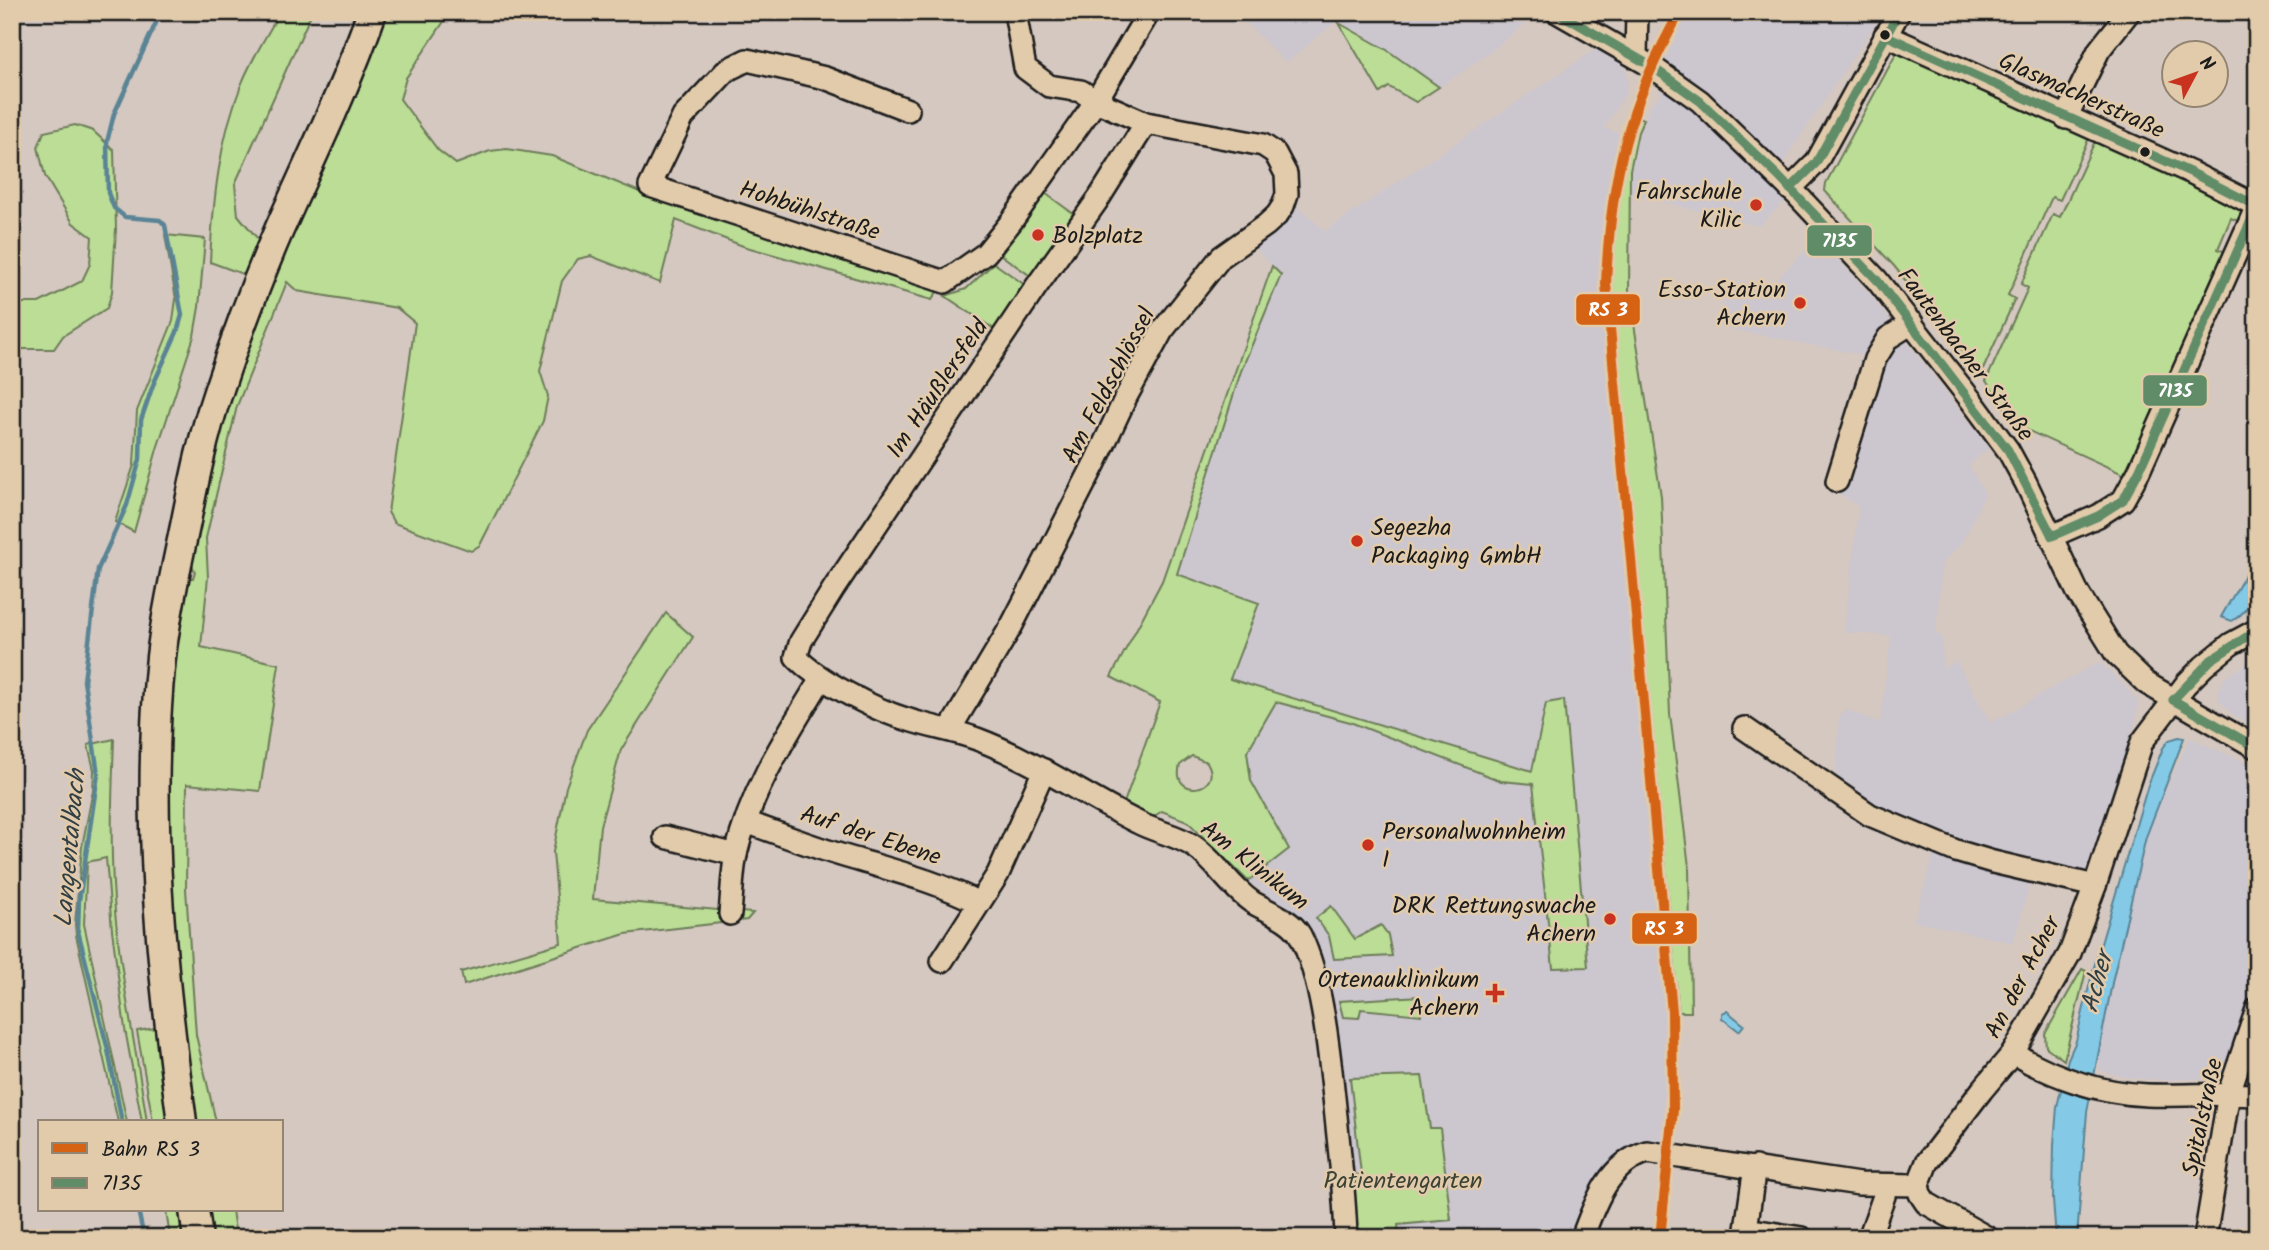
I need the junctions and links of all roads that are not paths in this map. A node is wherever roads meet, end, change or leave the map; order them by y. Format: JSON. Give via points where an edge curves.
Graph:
{"nodes":[{"id":1,"x":372,"y":12,"type":"edge"},
{"id":2,"x":1015,"y":12,"type":"edge"},
{"id":3,"x":1149,"y":12,"type":"edge"},
{"id":4,"x":1637,"y":12,"type":"edge"},
{"id":5,"x":1899,"y":12,"type":"edge"},
{"id":6,"x":2129,"y":12,"type":"edge"},
{"id":7,"x":1566,"y":14,"type":"edge"},
{"id":8,"x":1885,"y":34,"type":"junction"},
{"id":9,"x":1636,"y":57,"type":"junction"},
{"id":10,"x":1096,"y":101,"type":"junction"},
{"id":11,"x":908,"y":110,"type":"dead end"},
{"id":12,"x":2066,"y":118,"type":"junction"},
{"id":13,"x":1146,"y":123,"type":"junction"},
{"id":14,"x":1790,"y":189,"type":"junction"},
{"id":15,"x":2257,"y":206,"type":"edge"},
{"id":16,"x":1912,"y":323,"type":"junction"},
{"id":17,"x":1837,"y":481,"type":"dead end"},
{"id":18,"x":2052,"y":536,"type":"junction"},
{"id":19,"x":2257,"y":630,"type":"edge"},
{"id":20,"x":821,"y":679,"type":"junction"},
{"id":21,"x":2173,"y":700,"type":"junction"},
{"id":22,"x":1744,"y":728,"type":"dead end"},
{"id":23,"x":950,"y":729,"type":"junction"},
{"id":24,"x":2257,"y":748,"type":"edge"},
{"id":25,"x":1044,"y":770,"type":"junction"},
{"id":26,"x":746,"y":822,"type":"junction"},
{"id":27,"x":665,"y":838,"type":"dead end"},
{"id":28,"x":736,"y":855,"type":"junction"},
{"id":29,"x":2095,"y":886,"type":"junction"},
{"id":30,"x":979,"y":903,"type":"junction"},
{"id":31,"x":730,"y":914,"type":"dead end"},
{"id":32,"x":942,"y":961,"type":"dead end"},
{"id":33,"x":2257,"y":1009,"type":"edge"},
{"id":34,"x":2013,"y":1053,"type":"junction"},
{"id":35,"x":2230,"y":1093,"type":"junction"},
{"id":36,"x":2257,"y":1095,"type":"edge"},
{"id":37,"x":182,"y":1120,"type":"edge"},
{"id":38,"x":1755,"y":1167,"type":"junction"},
{"id":39,"x":1885,"y":1185,"type":"junction"},
{"id":40,"x":1918,"y":1185,"type":"junction"},
{"id":41,"x":194,"y":1212,"type":"edge"},
{"id":42,"x":1959,"y":1230,"type":"edge"},
{"id":43,"x":1745,"y":1233,"type":"edge"},
{"id":44,"x":198,"y":1238,"type":"edge"},
{"id":45,"x":1346,"y":1238,"type":"edge"},
{"id":46,"x":1582,"y":1238,"type":"edge"},
{"id":47,"x":1802,"y":1238,"type":"edge"},
{"id":48,"x":1869,"y":1238,"type":"edge"},
{"id":49,"x":1988,"y":1238,"type":"edge"},
{"id":50,"x":2205,"y":1238,"type":"edge"}],
"edges":[{"from":1,"to":37,"type":"main road","via":[[246,310],[217,394],[195,477],[161,655],[154,843],[160,938]]},
{"from":2,"to":10,"type":"street","name":"Am Feldschlössel","via":[[1025,68],[1049,86],[1081,91]]},
{"from":3,"to":10,"type":"street","name":"Hohbühlstraße"},
{"from":4,"to":9,"type":"street"},
{"from":5,"to":8,"type":"street"},
{"from":6,"to":12,"type":"street","via":[[2099,50]]},
{"from":7,"to":9,"type":"street","name":"Fautenbacher Straße"},
{"from":8,"to":12,"type":"street","name":"Glasmacherstraße"},
{"from":8,"to":14,"type":"street","via":[[1816,163]]},
{"from":9,"to":14,"type":"street","name":"Fautenbacher Straße","via":[[1700,101]]},
{"from":10,"to":11,"type":"street","name":"Hohbühlstraße","via":[[1012,222],[985,253],[945,282],[650,186],[683,117],[727,70],[747,60],[825,78]]},
{"from":10,"to":13,"type":"street","name":"Am Feldschlössel"},
{"from":12,"to":15,"type":"street","name":"Glasmacherstraße"},
{"from":13,"to":20,"type":"street","name":"Im Häußlersfeld","via":[[801,641],[796,657]]},
{"from":13,"to":23,"type":"street","name":"Am Feldschlössel","via":[[1263,145],[1280,160],[1287,194],[1277,215],[1221,257],[1162,331],[1012,625]]},
{"from":14,"to":16,"type":"street","name":"Fautenbacher Straße"},
{"from":15,"to":18,"type":"street","via":[[2123,500]]},
{"from":16,"to":17,"type":"street","via":[[1888,338],[1875,359]]},
{"from":16,"to":18,"type":"street","name":"Fautenbacher Straße","via":[[2008,450]]},
{"from":18,"to":21,"type":"street","name":"Fautenbacher Straße","via":[[2091,617],[2116,654],[2146,683]]},
{"from":19,"to":21,"type":"street","name":"An der Acher","via":[[2204,666]]},
{"from":20,"to":23,"type":"street","name":"Am Klinikum","via":[[905,719]]},
{"from":20,"to":26,"type":"street","via":[[774,757]]},
{"from":21,"to":24,"type":"street","name":"Fautenbacher Straße"},
{"from":21,"to":29,"type":"street","name":"An der Acher","via":[[2142,742]]},
{"from":22,"to":29,"type":"street","via":[[1870,815],[1956,851]]},
{"from":23,"to":25,"type":"street","name":"Am Klinikum"},
{"from":25,"to":30,"type":"street","via":[[998,874]]},
{"from":25,"to":45,"type":"street","name":"Am Klinikum","via":[[1146,828],[1193,846],[1251,901],[1298,932],[1311,964],[1332,1068]]},
{"from":26,"to":28,"type":"street"},
{"from":26,"to":30,"type":"street","name":"Auf der Ebene","via":[[919,877]]},
{"from":27,"to":28,"type":"street"},
{"from":28,"to":31,"type":"street"},
{"from":29,"to":34,"type":"street","name":"An der Acher","via":[[2070,953]]},
{"from":30,"to":32,"type":"street"},
{"from":33,"to":35,"type":"street","name":"Spitalstraße"},
{"from":34,"to":35,"type":"street","via":[[2061,1078],[2098,1087],[2145,1095]]},
{"from":34,"to":40,"type":"street","name":"An der Acher","via":[[1927,1162]]},
{"from":35,"to":36,"type":"street"},
{"from":35,"to":50,"type":"street","name":"Spitalstraße"},
{"from":38,"to":39,"type":"street"},
{"from":38,"to":43,"type":"street"},
{"from":38,"to":46,"type":"street","via":[[1656,1152],[1636,1155],[1607,1181]]},
{"from":39,"to":40,"type":"street"},
{"from":39,"to":48,"type":"street"},
{"from":40,"to":42,"type":"street","via":[[1926,1203]]},
{"from":41,"to":44,"type":"main road"},
{"from":42,"to":49,"type":"street"},
{"from":43,"to":47,"type":"street"}]}
